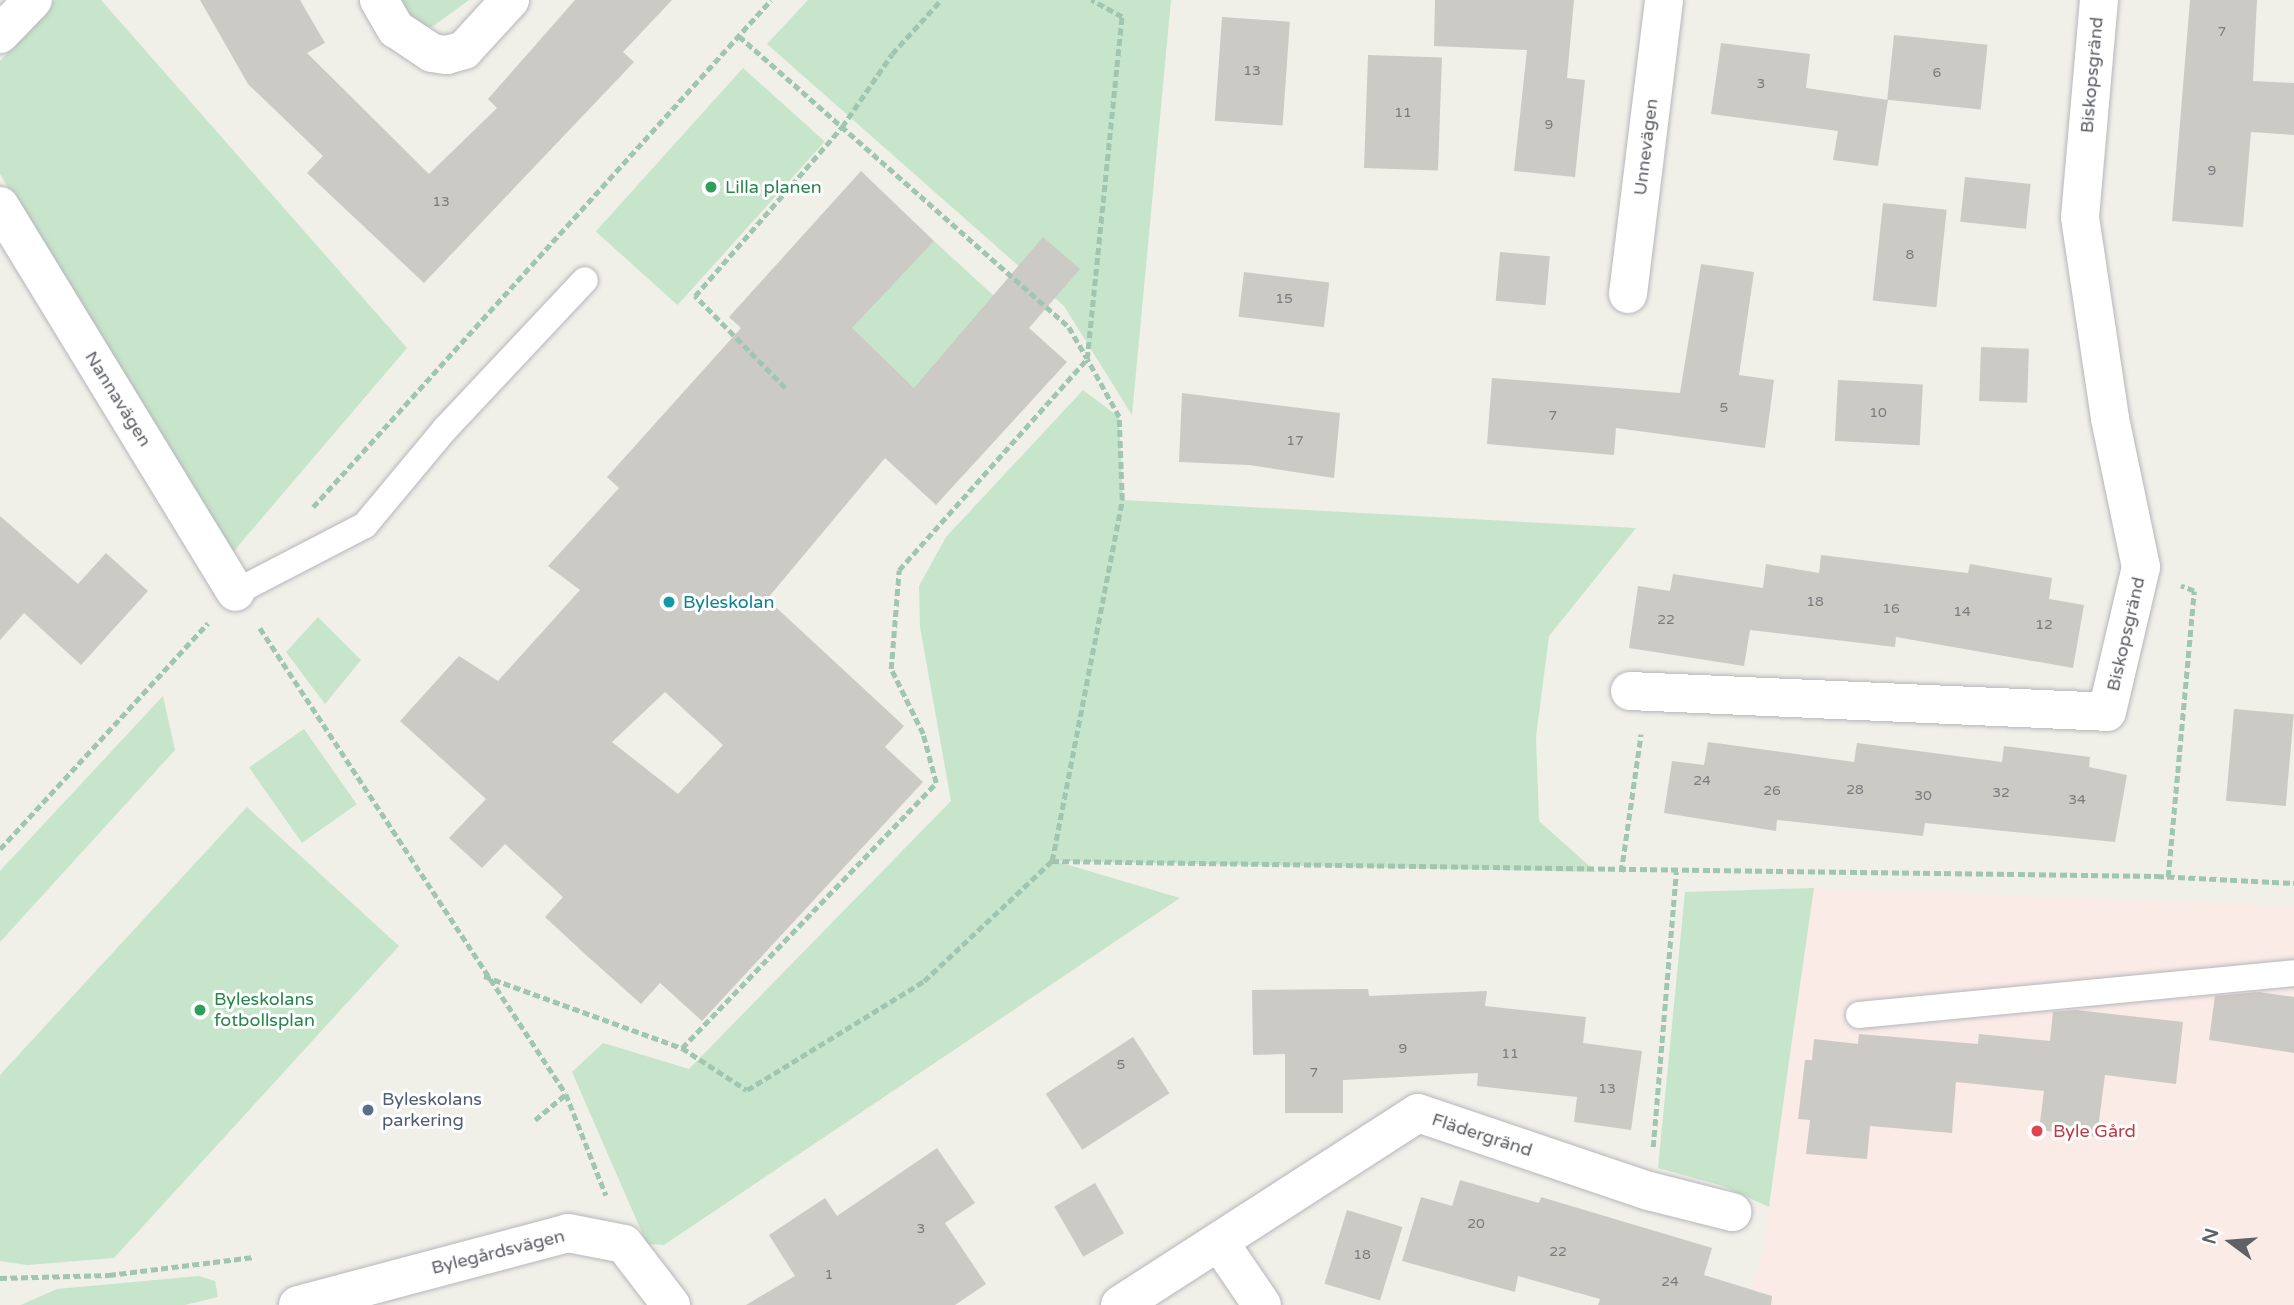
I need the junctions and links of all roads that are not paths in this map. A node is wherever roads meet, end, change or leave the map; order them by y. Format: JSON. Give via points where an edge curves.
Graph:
{"nodes":[{"id":1,"x":33,"y":0,"type":"edge"},
{"id":2,"x":379,"y":0,"type":"edge"},
{"id":3,"x":510,"y":0,"type":"edge"},
{"id":4,"x":1664,"y":0,"type":"edge"},
{"id":5,"x":2099,"y":0,"type":"edge"},
{"id":6,"x":0,"y":34,"type":"edge"},
{"id":7,"x":0,"y":206,"type":"edge"},
{"id":8,"x":585,"y":280,"type":"dead end"},
{"id":9,"x":1628,"y":294,"type":"dead end"},
{"id":10,"x":236,"y":592,"type":"joint"},
{"id":11,"x":1639,"y":692,"type":"road end"},
{"id":12,"x":2294,"y":973,"type":"edge"},
{"id":13,"x":1859,"y":1015,"type":"dead end"},
{"id":14,"x":1732,"y":1212,"type":"dead end"},
{"id":15,"x":1219,"y":1242,"type":"junction"},
{"id":16,"x":298,"y":1305,"type":"edge"},
{"id":17,"x":671,"y":1305,"type":"edge"},
{"id":18,"x":1120,"y":1305,"type":"edge"},
{"id":19,"x":1262,"y":1305,"type":"edge"}],
"edges":[{"from":1,"to":6,"type":"street"},
{"from":2,"to":3,"type":"street","via":[[396,29],[432,53],[447,55],[464,50]]},
{"from":4,"to":9,"type":"street","name":"Unnevägen"},
{"from":5,"to":11,"type":"street","name":"Biskopsgränd","via":[[2080,217],[2109,418],[2141,567],[2107,712]]},
{"from":7,"to":10,"type":"street","name":"Nannavägen"},
{"from":8,"to":10,"type":"lane","via":[[445,429],[365,525]]},
{"from":12,"to":13,"type":"lane"},
{"from":14,"to":15,"type":"street","name":"Flädergränd","via":[[1649,1191],[1418,1113]]},
{"from":15,"to":18,"type":"street","name":"Flädergränd"},
{"from":15,"to":19,"type":"street"},
{"from":16,"to":17,"type":"street","name":"Bylegårdsvägen","via":[[568,1233],[624,1244]]}]}
